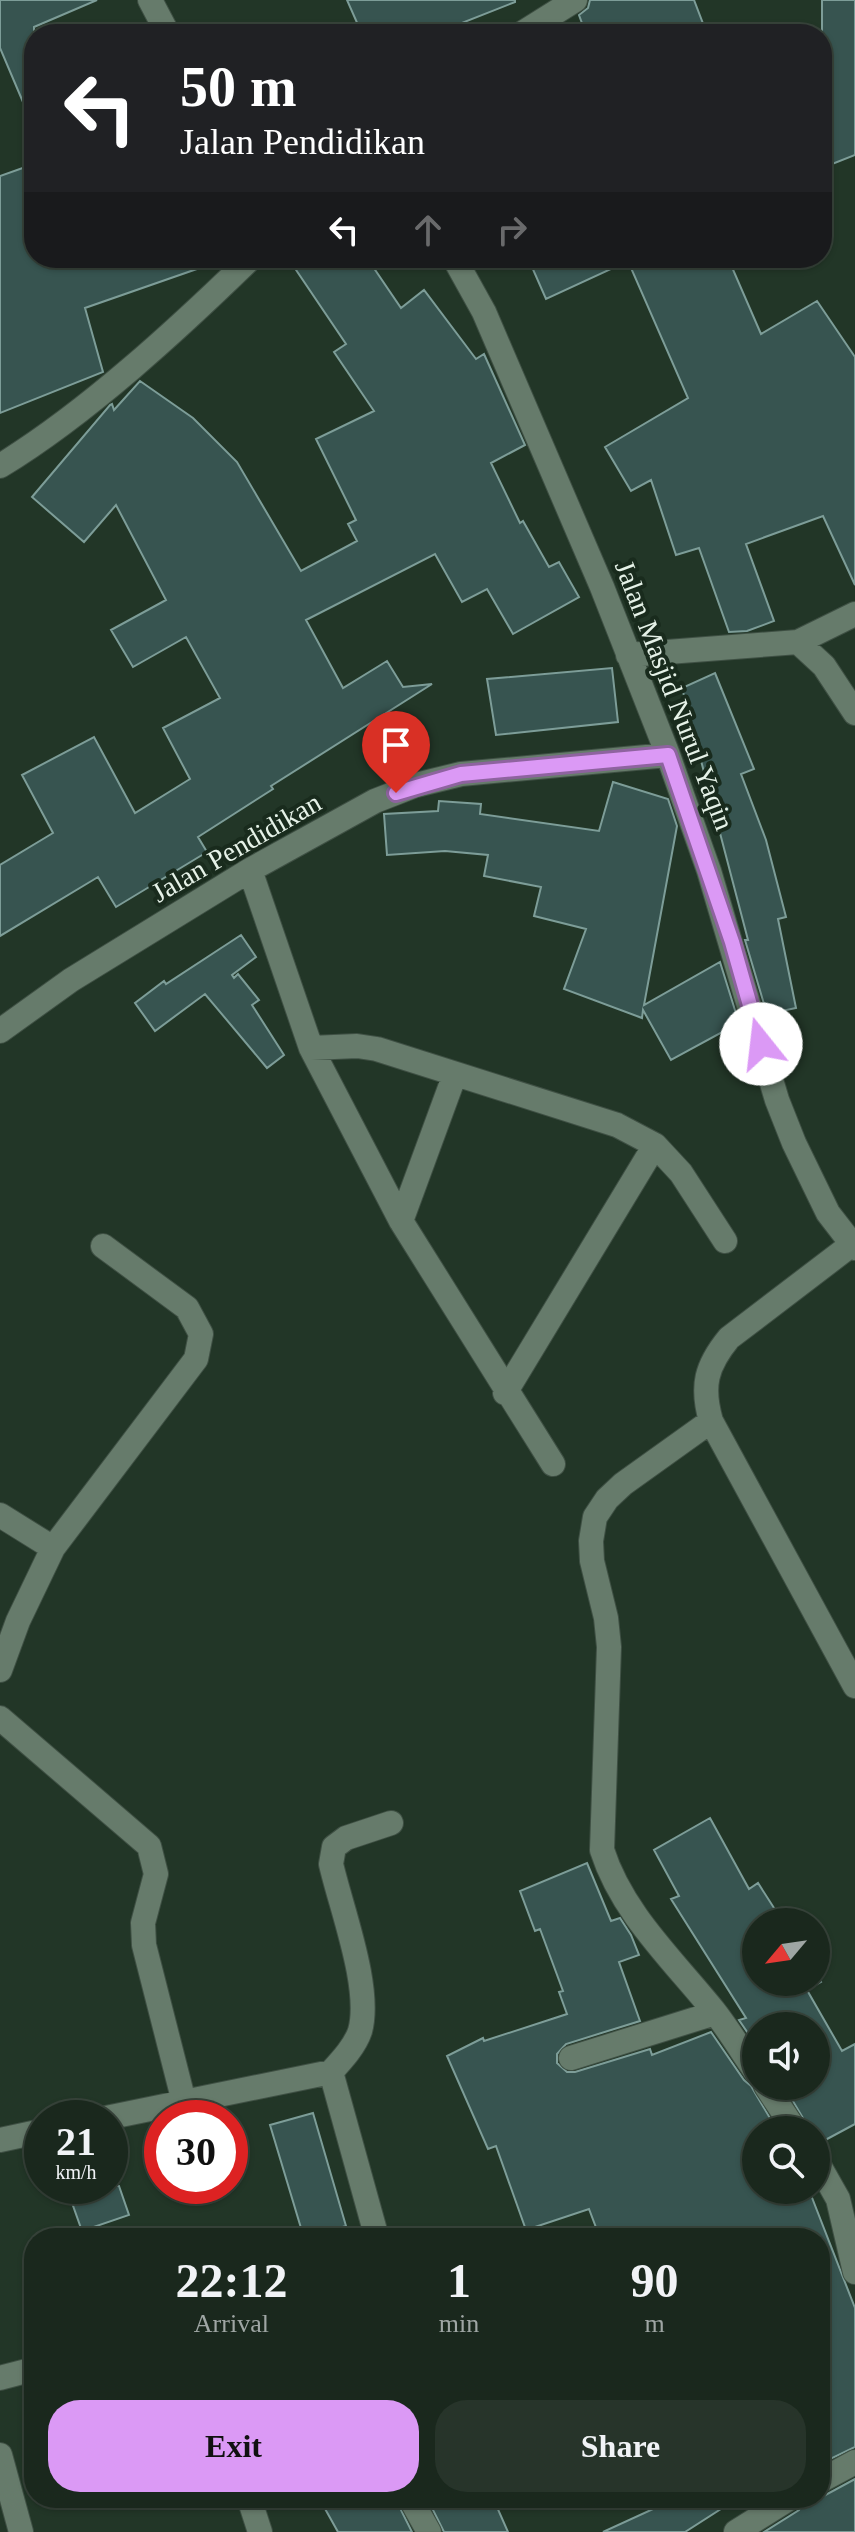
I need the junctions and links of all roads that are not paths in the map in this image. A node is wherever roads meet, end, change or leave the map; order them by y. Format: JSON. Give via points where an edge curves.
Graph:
{"nodes":[{"id":1,"x":150,"y":0,"type":"edge"},
{"id":2,"x":575,"y":0,"type":"edge"},
{"id":3,"x":163,"y":24,"type":"edge"},
{"id":4,"x":537,"y":24,"type":"edge"},
{"id":5,"x":240,"y":268,"type":"edge"},
{"id":6,"x":460,"y":268,"type":"edge"},
{"id":7,"x":3,"y":455,"type":"edge"},
{"id":8,"x":855,"y":614,"type":"edge"},
{"id":9,"x":798,"y":642,"type":"junction"},
{"id":10,"x":628,"y":655,"type":"junction"},
{"id":11,"x":855,"y":713,"type":"edge"},
{"id":12,"x":668,"y":755,"type":"junction"},
{"id":13,"x":250,"y":870,"type":"junction"},
{"id":14,"x":0,"y":1031,"type":"edge"},
{"id":15,"x":311,"y":1048,"type":"junction"},
{"id":16,"x":455,"y":1074,"type":"junction"},
{"id":17,"x":655,"y":1145,"type":"junction"},
{"id":18,"x":401,"y":1221,"type":"junction"},
{"id":19,"x":725,"y":1241,"type":"dead end"},
{"id":20,"x":103,"y":1246,"type":"dead end"},
{"id":21,"x":853,"y":1246,"type":"edge"},
{"id":22,"x":505,"y":1393,"type":"junction"},
{"id":23,"x":711,"y":1421,"type":"junction"},
{"id":24,"x":553,"y":1464,"type":"dead end"},
{"id":25,"x":0,"y":1515,"type":"edge"},
{"id":26,"x":53,"y":1548,"type":"junction"},
{"id":27,"x":0,"y":1670,"type":"edge"},
{"id":28,"x":855,"y":1686,"type":"edge"},
{"id":29,"x":0,"y":1718,"type":"edge"},
{"id":30,"x":391,"y":1823,"type":"dead end"},
{"id":31,"x":715,"y":2013,"type":"junction"},
{"id":32,"x":742,"y":2052,"type":"edge"},
{"id":33,"x":571,"y":2058,"type":"dead end"},
{"id":34,"x":331,"y":2072,"type":"junction"},
{"id":35,"x":183,"y":2100,"type":"edge"},
{"id":36,"x":194,"y":2100,"type":"edge"},
{"id":37,"x":24,"y":2135,"type":"edge"},
{"id":38,"x":0,"y":2140,"type":"edge"},
{"id":39,"x":830,"y":2185,"type":"edge"},
{"id":40,"x":374,"y":2228,"type":"edge"},
{"id":41,"x":855,"y":2272,"type":"edge"},
{"id":42,"x":24,"y":2372,"type":"edge"},
{"id":43,"x":0,"y":2378,"type":"edge"},
{"id":44,"x":0,"y":2455,"type":"edge"},
{"id":45,"x":855,"y":2462,"type":"edge"},
{"id":46,"x":830,"y":2476,"type":"edge"},
{"id":47,"x":252,"y":2508,"type":"edge"},
{"id":48,"x":416,"y":2508,"type":"edge"},
{"id":49,"x":774,"y":2508,"type":"edge"},
{"id":50,"x":21,"y":2532,"type":"edge"},
{"id":51,"x":260,"y":2532,"type":"edge"},
{"id":52,"x":429,"y":2532,"type":"edge"},
{"id":53,"x":736,"y":2532,"type":"edge"}],
"edges":[{"from":1,"to":3,"type":"street"},
{"from":2,"to":4,"type":"street"},
{"from":5,"to":7,"type":"street","via":[[50,433]]},
{"from":6,"to":10,"type":"street","name":"Jalan Masjid Nurul Yaqin","via":[[484,312]]},
{"from":8,"to":9,"type":"street"},
{"from":9,"to":10,"type":"street"},
{"from":9,"to":11,"type":"street","via":[[824,666]]},
{"from":10,"to":12,"type":"street","name":"Jalan Masjid Nurul Yaqin"},
{"from":12,"to":13,"type":"street","name":"Jalan Pendidikan","via":[[461,774],[416,785],[375,801]]},
{"from":12,"to":21,"type":"street","name":"Jalan Masjid Nurul Yaqin","via":[[728,928],[777,1100],[811,1182]]},
{"from":13,"to":14,"type":"street","name":"Jalan Pendidikan","via":[[71,980]]},
{"from":13,"to":15,"type":"street"},
{"from":15,"to":16,"type":"street","via":[[377,1049]]},
{"from":15,"to":18,"type":"street"},
{"from":16,"to":17,"type":"street","via":[[617,1125]]},
{"from":16,"to":18,"type":"street"},
{"from":17,"to":19,"type":"street","via":[[681,1173]]},
{"from":17,"to":22,"type":"street"},
{"from":18,"to":22,"type":"street"},
{"from":20,"to":26,"type":"street","via":[[187,1308],[201,1334],[196,1359]]},
{"from":21,"to":23,"type":"street","via":[[729,1338],[705,1374]]},
{"from":22,"to":24,"type":"street"},
{"from":23,"to":28,"type":"street"},
{"from":23,"to":31,"type":"street","via":[[607,1499],[595,1517],[591,1541],[609,1647],[602,1850],[633,1913]]},
{"from":25,"to":26,"type":"street"},
{"from":26,"to":27,"type":"street"},
{"from":29,"to":35,"type":"street","via":[[149,1846],[156,1874],[143,1923],[144,1945]]},
{"from":30,"to":34,"type":"street","via":[[334,1847],[331,1864],[362,1990],[363,2015],[359,2034]]},
{"from":31,"to":32,"type":"street"},
{"from":31,"to":33,"type":"street"},
{"from":34,"to":36,"type":"street"},
{"from":34,"to":40,"type":"street"},
{"from":37,"to":38,"type":"street"},
{"from":39,"to":41,"type":"street"},
{"from":42,"to":43,"type":"street"},
{"from":44,"to":50,"type":"street"},
{"from":45,"to":46,"type":"street"},
{"from":47,"to":51,"type":"street"},
{"from":48,"to":52,"type":"street"},
{"from":49,"to":53,"type":"street"}]}
